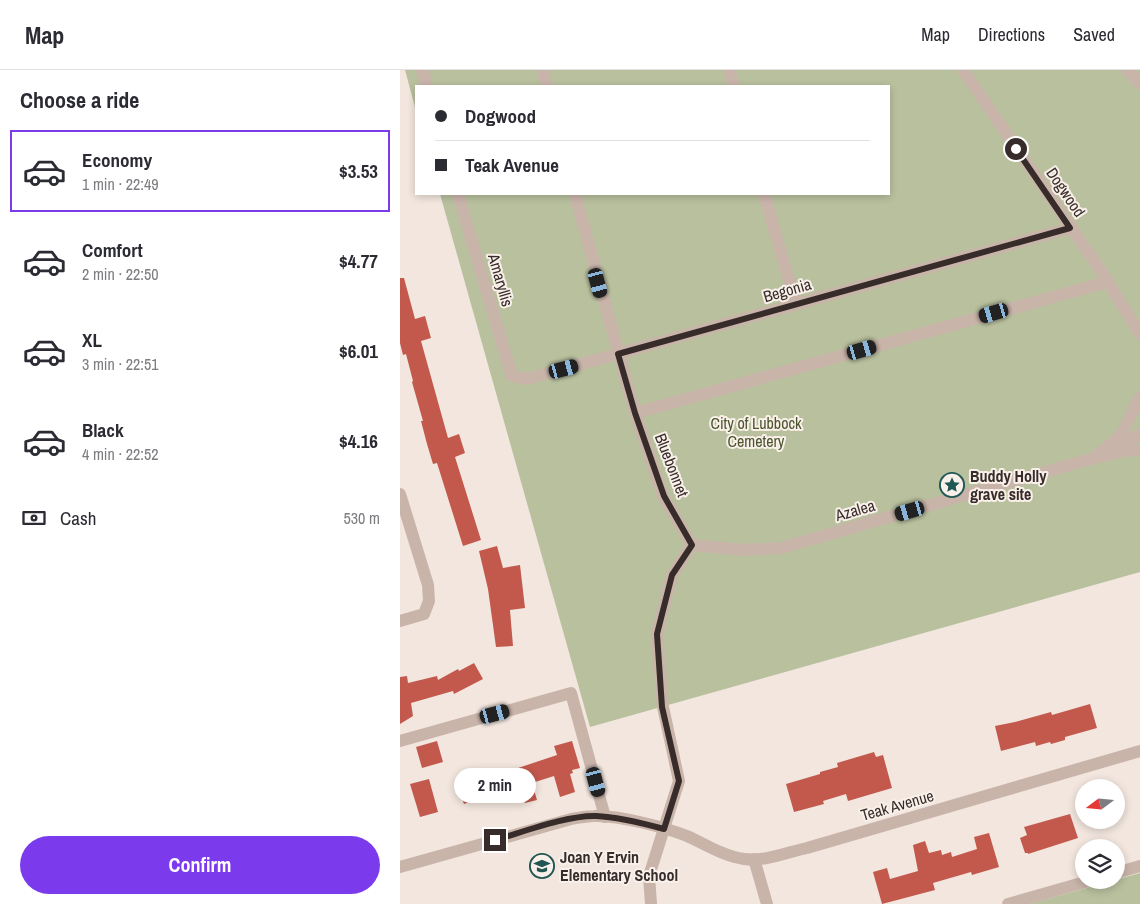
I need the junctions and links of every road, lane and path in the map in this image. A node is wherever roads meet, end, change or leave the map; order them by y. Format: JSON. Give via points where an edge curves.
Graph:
{"nodes":[{"id":1,"x":422,"y":70,"type":"edge"},
{"id":2,"x":543,"y":70,"type":"edge"},
{"id":3,"x":729,"y":70,"type":"edge"},
{"id":4,"x":963,"y":70,"type":"edge"},
{"id":5,"x":1127,"y":70,"type":"edge"},
{"id":6,"x":1140,"y":84,"type":"edge"},
{"id":7,"x":427,"y":85,"type":"edge"},
{"id":8,"x":546,"y":85,"type":"edge"},
{"id":9,"x":734,"y":85,"type":"edge"},
{"id":10,"x":458,"y":195,"type":"edge"},
{"id":11,"x":574,"y":195,"type":"edge"},
{"id":12,"x":764,"y":195,"type":"edge"},
{"id":13,"x":1070,"y":228,"type":"junction"},
{"id":14,"x":1108,"y":282,"type":"junction"},
{"id":15,"x":796,"y":304,"type":"junction"},
{"id":16,"x":1140,"y":334,"type":"edge"},
{"id":17,"x":618,"y":354,"type":"junction"},
{"id":18,"x":512,"y":376,"type":"joint"},
{"id":19,"x":1140,"y":398,"type":"edge"},
{"id":20,"x":635,"y":413,"type":"junction"},
{"id":21,"x":1140,"y":434,"type":"edge"},
{"id":22,"x":1140,"y":450,"type":"edge"},
{"id":23,"x":1094,"y":458,"type":"junction"},
{"id":24,"x":400,"y":494,"type":"edge"},
{"id":25,"x":692,"y":545,"type":"junction"},
{"id":26,"x":400,"y":621,"type":"edge"},
{"id":27,"x":400,"y":741,"type":"edge"},
{"id":28,"x":1140,"y":751,"type":"edge"},
{"id":29,"x":605,"y":817,"type":"junction"},
{"id":30,"x":664,"y":829,"type":"junction"},
{"id":31,"x":754,"y":859,"type":"junction"},
{"id":32,"x":1140,"y":866,"type":"edge"},
{"id":33,"x":400,"y":867,"type":"edge"},
{"id":34,"x":1125,"y":870,"type":"edge"},
{"id":35,"x":1075,"y":885,"type":"edge"},
{"id":36,"x":651,"y":904,"type":"edge"},
{"id":37,"x":767,"y":904,"type":"edge"},
{"id":38,"x":1008,"y":904,"type":"edge"}],
"edges":[{"from":1,"to":7,"type":"street"},
{"from":2,"to":8,"type":"street"},
{"from":3,"to":9,"type":"street"},
{"from":4,"to":13,"type":"street","name":"Dogwood"},
{"from":5,"to":6,"type":"street"},
{"from":10,"to":18,"type":"street","name":"Amaryllis"},
{"from":11,"to":17,"type":"street","name":"Bluebonnet"},
{"from":12,"to":15,"type":"street"},
{"from":13,"to":14,"type":"street","name":"Dogwood"},
{"from":13,"to":15,"type":"street","name":"Begonia"},
{"from":14,"to":16,"type":"street","name":"Dogwood"},
{"from":14,"to":20,"type":"street"},
{"from":15,"to":17,"type":"street","name":"Begonia"},
{"from":17,"to":18,"type":"street","name":"Begonia","via":[[528,379]]},
{"from":17,"to":20,"type":"street","name":"Bluebonnet"},
{"from":19,"to":23,"type":"street","via":[[1120,435]]},
{"from":20,"to":25,"type":"street","name":"Bluebonnet","via":[[664,496]]},
{"from":21,"to":23,"type":"street"},
{"from":22,"to":23,"type":"street","name":"Azalea"},
{"from":23,"to":25,"type":"street","name":"Azalea","via":[[781,548],[745,550]]},
{"from":24,"to":26,"type":"street","via":[[428,585],[429,602],[424,614]]},
{"from":25,"to":30,"type":"street","via":[[672,575],[657,634],[662,707],[679,781]]},
{"from":27,"to":29,"type":"street","via":[[571,693]]},
{"from":28,"to":31,"type":"street","name":"Teak Avenue","via":[[807,848]]},
{"from":29,"to":30,"type":"street","name":"Teak Avenue"},
{"from":29,"to":33,"type":"street","via":[[571,819]]},
{"from":30,"to":31,"type":"street","name":"Teak Avenue","via":[[722,853]]},
{"from":30,"to":36,"type":"street","via":[[649,876]]},
{"from":31,"to":37,"type":"street"},
{"from":32,"to":34,"type":"street"},
{"from":35,"to":38,"type":"street"}]}
